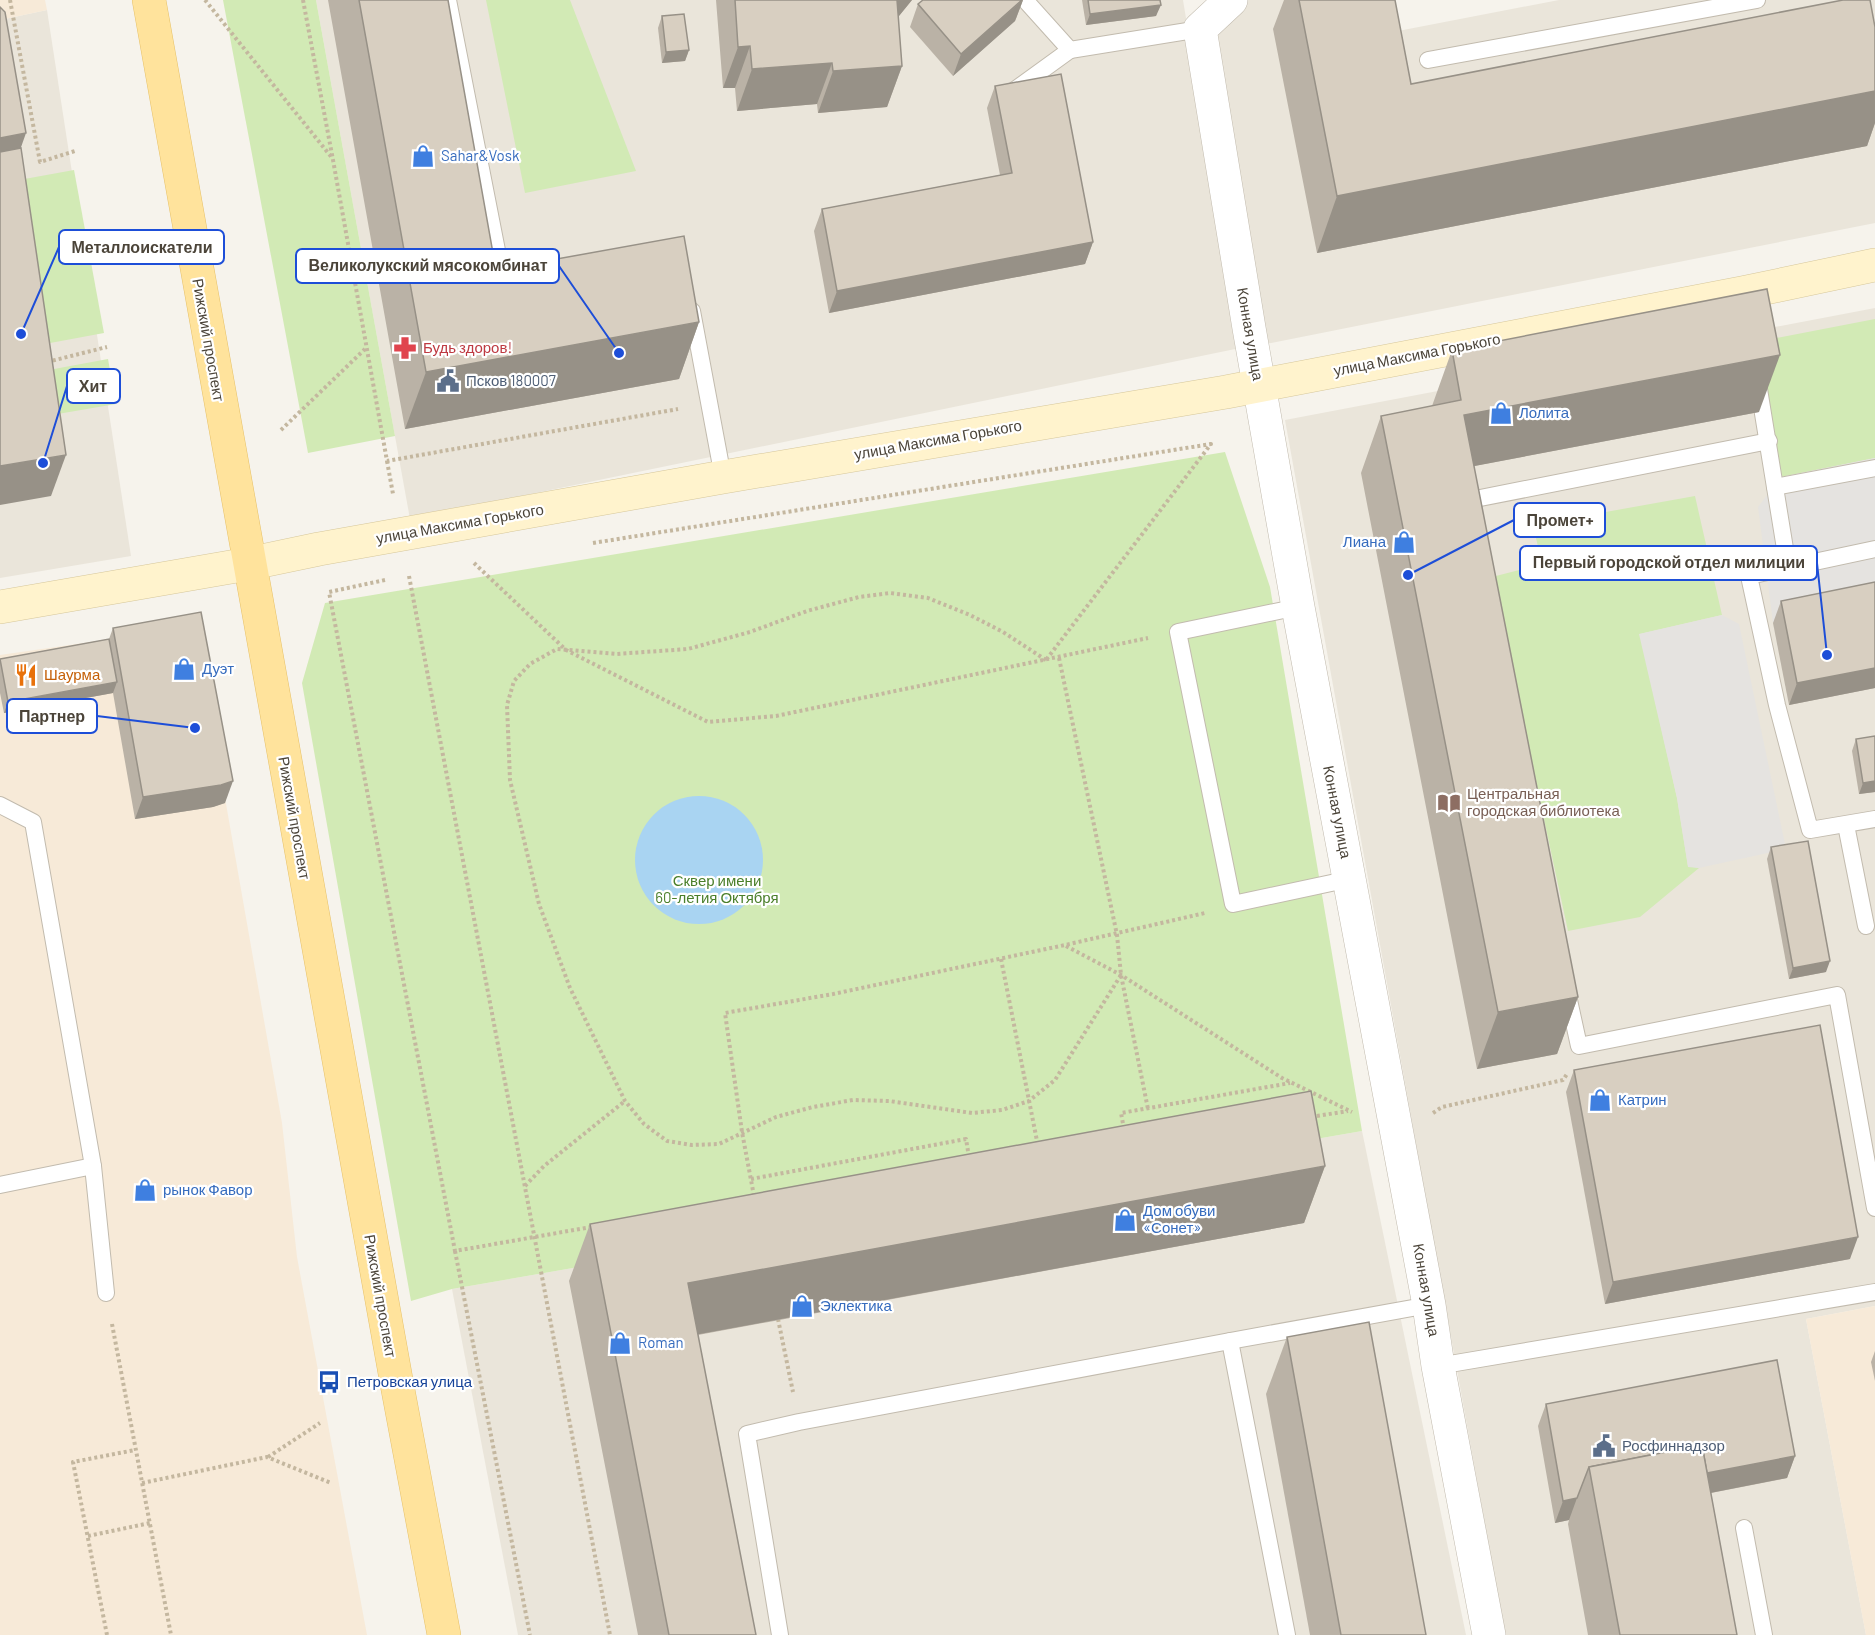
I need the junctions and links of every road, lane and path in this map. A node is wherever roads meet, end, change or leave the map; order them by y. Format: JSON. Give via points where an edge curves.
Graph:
{"nodes":[{"id":1,"x":10,"y":0,"type":"edge"},
{"id":2,"x":149,"y":0,"type":"edge"},
{"id":3,"x":205,"y":0,"type":"edge"},
{"id":4,"x":303,"y":0,"type":"edge"},
{"id":5,"x":448,"y":0,"type":"edge"},
{"id":6,"x":1025,"y":0,"type":"edge"},
{"id":7,"x":1231,"y":0,"type":"edge"},
{"id":8,"x":1757,"y":0,"type":"edge"},
{"id":9,"x":1200,"y":29,"type":"junction"},
{"id":10,"x":1070,"y":50,"type":"junction"},
{"id":11,"x":1428,"y":60,"type":"dead end"},
{"id":12,"x":1007,"y":95,"type":"edge"},
{"id":13,"x":75,"y":151,"type":"dead end"},
{"id":14,"x":333,"y":159,"type":"junction"},
{"id":15,"x":1875,"y":265,"type":"edge"},
{"id":16,"x":535,"y":269,"type":"edge"},
{"id":17,"x":690,"y":299,"type":"edge"},
{"id":18,"x":107,"y":347,"type":"dead end"},
{"id":19,"x":366,"y":348,"type":"junction"},
{"id":20,"x":42,"y":363,"type":"edge"},
{"id":21,"x":1756,"y":373,"type":"edge"},
{"id":22,"x":1259,"y":385,"type":"junction"},
{"id":23,"x":709,"y":403,"type":"junction"},
{"id":24,"x":282,"y":430,"type":"dead end"},
{"id":25,"x":1768,"y":441,"type":"junction"},
{"id":26,"x":387,"y":461,"type":"junction"},
{"id":27,"x":1875,"y":468,"type":"edge"},
{"id":28,"x":723,"y":477,"type":"junction"},
{"id":29,"x":1775,"y":487,"type":"junction"},
{"id":30,"x":393,"y":494,"type":"dead end"},
{"id":31,"x":1470,"y":524,"type":"edge"},
{"id":32,"x":591,"y":544,"type":"dead end"},
{"id":33,"x":1875,"y":549,"type":"edge"},
{"id":34,"x":485,"y":561,"type":"dead end"},
{"id":35,"x":248,"y":564,"type":"junction"},
{"id":36,"x":1788,"y":567,"type":"junction"},
{"id":37,"x":420,"y":573,"type":"dead end"},
{"id":38,"x":386,"y":580,"type":"dead end"},
{"id":39,"x":0,"y":607,"type":"edge"},
{"id":40,"x":1298,"y":607,"type":"junction"},
{"id":41,"x":1139,"y":640,"type":"dead end"},
{"id":42,"x":566,"y":650,"type":"junction"},
{"id":43,"x":1059,"y":658,"type":"junction"},
{"id":44,"x":1046,"y":660,"type":"junction"},
{"id":45,"x":0,"y":805,"type":"edge"},
{"id":46,"x":1875,"y":819,"type":"edge"},
{"id":47,"x":1846,"y":825,"type":"junction"},
{"id":48,"x":1350,"y":879,"type":"junction"},
{"id":49,"x":1233,"y":904,"type":"junction"},
{"id":50,"x":1866,"y":926,"type":"dead end"},
{"id":51,"x":1117,"y":935,"type":"junction"},
{"id":52,"x":1065,"y":945,"type":"junction"},
{"id":53,"x":1001,"y":959,"type":"junction"},
{"id":54,"x":1121,"y":975,"type":"junction"},
{"id":55,"x":1564,"y":977,"type":"edge"},
{"id":56,"x":1579,"y":1046,"type":"junction"},
{"id":57,"x":1291,"y":1083,"type":"junction"},
{"id":58,"x":625,"y":1101,"type":"junction"},
{"id":59,"x":1029,"y":1101,"type":"junction"},
{"id":60,"x":1148,"y":1108,"type":"junction"},
{"id":61,"x":1349,"y":1110,"type":"junction"},
{"id":62,"x":1302,"y":1119,"type":"edge"},
{"id":63,"x":1124,"y":1131,"type":"edge"},
{"id":64,"x":742,"y":1132,"type":"junction"},
{"id":65,"x":1398,"y":1134,"type":"junction"},
{"id":66,"x":1048,"y":1144,"type":"edge"},
{"id":67,"x":970,"y":1158,"type":"edge"},
{"id":68,"x":93,"y":1166,"type":"junction"},
{"id":69,"x":751,"y":1179,"type":"junction"},
{"id":70,"x":0,"y":1185,"type":"edge"},
{"id":71,"x":524,"y":1186,"type":"junction"},
{"id":72,"x":754,"y":1198,"type":"edge"},
{"id":73,"x":1875,"y":1208,"type":"edge"},
{"id":74,"x":592,"y":1227,"type":"edge"},
{"id":75,"x":534,"y":1237,"type":"junction"},
{"id":76,"x":456,"y":1251,"type":"junction"},
{"id":77,"x":1875,"y":1292,"type":"edge"},
{"id":78,"x":106,"y":1293,"type":"joint"},
{"id":79,"x":1429,"y":1305,"type":"junction"},
{"id":80,"x":778,"y":1319,"type":"edge"},
{"id":81,"x":1230,"y":1341,"type":"junction"},
{"id":82,"x":1438,"y":1366,"type":"junction"},
{"id":83,"x":799,"y":1422,"type":"junction"},
{"id":84,"x":320,"y":1423,"type":"dead end"},
{"id":85,"x":135,"y":1450,"type":"junction"},
{"id":86,"x":267,"y":1457,"type":"junction"},
{"id":87,"x":142,"y":1483,"type":"junction"},
{"id":88,"x":331,"y":1483,"type":"dead end"},
{"id":89,"x":150,"y":1523,"type":"junction"},
{"id":90,"x":1744,"y":1528,"type":"dead end"},
{"id":91,"x":88,"y":1536,"type":"junction"},
{"id":92,"x":107,"y":1635,"type":"edge"},
{"id":93,"x":171,"y":1635,"type":"edge"},
{"id":94,"x":444,"y":1635,"type":"edge"},
{"id":95,"x":530,"y":1635,"type":"edge"},
{"id":96,"x":610,"y":1635,"type":"edge"},
{"id":97,"x":780,"y":1635,"type":"edge"},
{"id":98,"x":1287,"y":1635,"type":"edge"},
{"id":99,"x":1489,"y":1635,"type":"edge"},
{"id":100,"x":1764,"y":1635,"type":"edge"}],
"edges":[{"from":1,"to":13,"type":"path","via":[[40,162]]},
{"from":2,"to":35,"type":"main road","name":"Рижский проспект"},
{"from":3,"to":14,"type":"path"},
{"from":4,"to":14,"type":"path"},
{"from":5,"to":16,"type":"lane","via":[[502,276]]},
{"from":6,"to":10,"type":"lane"},
{"from":7,"to":9,"type":"street"},
{"from":8,"to":11,"type":"lane"},
{"from":9,"to":10,"type":"lane"},
{"from":9,"to":22,"type":"street","name":"Конная улица"},
{"from":10,"to":12,"type":"lane"},
{"from":14,"to":19,"type":"path"},
{"from":15,"to":22,"type":"main road","name":"улица Максима Горького","via":[[1743,299]]},
{"from":17,"to":23,"type":"lane"},
{"from":18,"to":20,"type":"path"},
{"from":19,"to":24,"type":"path"},
{"from":19,"to":26,"type":"path"},
{"from":21,"to":25,"type":"lane"},
{"from":22,"to":28,"type":"main road","name":"улица Максима Горького"},
{"from":22,"to":40,"type":"street","name":"Конная улица"},
{"from":23,"to":26,"type":"path"},
{"from":23,"to":28,"type":"lane"},
{"from":25,"to":29,"type":"lane"},
{"from":25,"to":31,"type":"lane","via":[[1465,501]]},
{"from":26,"to":30,"type":"path"},
{"from":27,"to":29,"type":"lane"},
{"from":28,"to":35,"type":"main road","name":"улица Максима Горького"},
{"from":29,"to":36,"type":"lane"},
{"from":32,"to":44,"type":"path","via":[[1211,444]]},
{"from":33,"to":36,"type":"lane"},
{"from":34,"to":42,"type":"path","via":[[474,562]]},
{"from":35,"to":39,"type":"main road","name":"улица Максима Горького"},
{"from":35,"to":94,"type":"main road","name":"Рижский проспект"},
{"from":36,"to":47,"type":"lane","via":[[1749,576],[1777,705],[1810,830]]},
{"from":37,"to":71,"type":"path","via":[[409,576]]},
{"from":38,"to":76,"type":"path","via":[[329,592]]},
{"from":40,"to":48,"type":"street","name":"Конная улица"},
{"from":40,"to":49,"type":"lane","via":[[1178,632]]},
{"from":41,"to":43,"type":"path"},
{"from":42,"to":44,"type":"path","via":[[708,722],[776,716]]},
{"from":42,"to":44,"type":"path","via":[[616,654],[688,649],[750,632],[807,610],[890,592],[928,598],[970,615]]},
{"from":42,"to":58,"type":"path","via":[[556,649],[530,664],[514,681],[507,705],[510,780],[539,904],[570,988]]},
{"from":43,"to":44,"type":"path"},
{"from":43,"to":51,"type":"path"},
{"from":45,"to":68,"type":"lane","via":[[33,822]]},
{"from":46,"to":47,"type":"lane"},
{"from":47,"to":50,"type":"lane"},
{"from":48,"to":49,"type":"lane"},
{"from":48,"to":65,"type":"street","name":"Конная улица"},
{"from":49,"to":51,"type":"path"},
{"from":51,"to":52,"type":"path"},
{"from":51,"to":54,"type":"path"},
{"from":52,"to":53,"type":"path"},
{"from":52,"to":54,"type":"path"},
{"from":53,"to":59,"type":"path"},
{"from":53,"to":64,"type":"path","via":[[725,1013]]},
{"from":54,"to":57,"type":"path"},
{"from":54,"to":59,"type":"path","via":[[1055,1080]]},
{"from":54,"to":60,"type":"path"},
{"from":55,"to":56,"type":"lane"},
{"from":56,"to":65,"type":"path","via":[[1563,1080],[1442,1107]]},
{"from":56,"to":73,"type":"lane","via":[[1837,995]]},
{"from":57,"to":60,"type":"path"},
{"from":57,"to":61,"type":"path"},
{"from":58,"to":64,"type":"path","via":[[644,1124],[668,1141],[719,1144]]},
{"from":58,"to":71,"type":"path"},
{"from":59,"to":64,"type":"path","via":[[1002,1110],[972,1113],[853,1100],[776,1117]]},
{"from":59,"to":66,"type":"path","via":[[1038,1146]]},
{"from":60,"to":63,"type":"path","via":[[1121,1113]]},
{"from":61,"to":62,"type":"path"},
{"from":61,"to":65,"type":"path"},
{"from":64,"to":69,"type":"path"},
{"from":65,"to":79,"type":"street","name":"Конная улица"},
{"from":67,"to":69,"type":"path","via":[[966,1139]]},
{"from":68,"to":70,"type":"lane"},
{"from":68,"to":78,"type":"lane"},
{"from":69,"to":72,"type":"path"},
{"from":71,"to":75,"type":"path"},
{"from":74,"to":75,"type":"path"},
{"from":75,"to":76,"type":"path"},
{"from":75,"to":96,"type":"path"},
{"from":76,"to":95,"type":"path"},
{"from":77,"to":82,"type":"lane"},
{"from":78,"to":85,"type":"path"},
{"from":79,"to":81,"type":"lane"},
{"from":79,"to":82,"type":"street","name":"Конная улица"},
{"from":80,"to":83,"type":"path"},
{"from":81,"to":83,"type":"lane"},
{"from":81,"to":98,"type":"lane"},
{"from":82,"to":99,"type":"street","name":"Конная улица"},
{"from":83,"to":97,"type":"lane","via":[[747,1434]]},
{"from":84,"to":86,"type":"path"},
{"from":85,"to":87,"type":"path"},
{"from":85,"to":91,"type":"path","via":[[73,1462]]},
{"from":86,"to":87,"type":"path"},
{"from":86,"to":88,"type":"path"},
{"from":87,"to":89,"type":"path"},
{"from":89,"to":91,"type":"path"},
{"from":89,"to":93,"type":"path"},
{"from":90,"to":100,"type":"lane"},
{"from":91,"to":92,"type":"path"}]}
